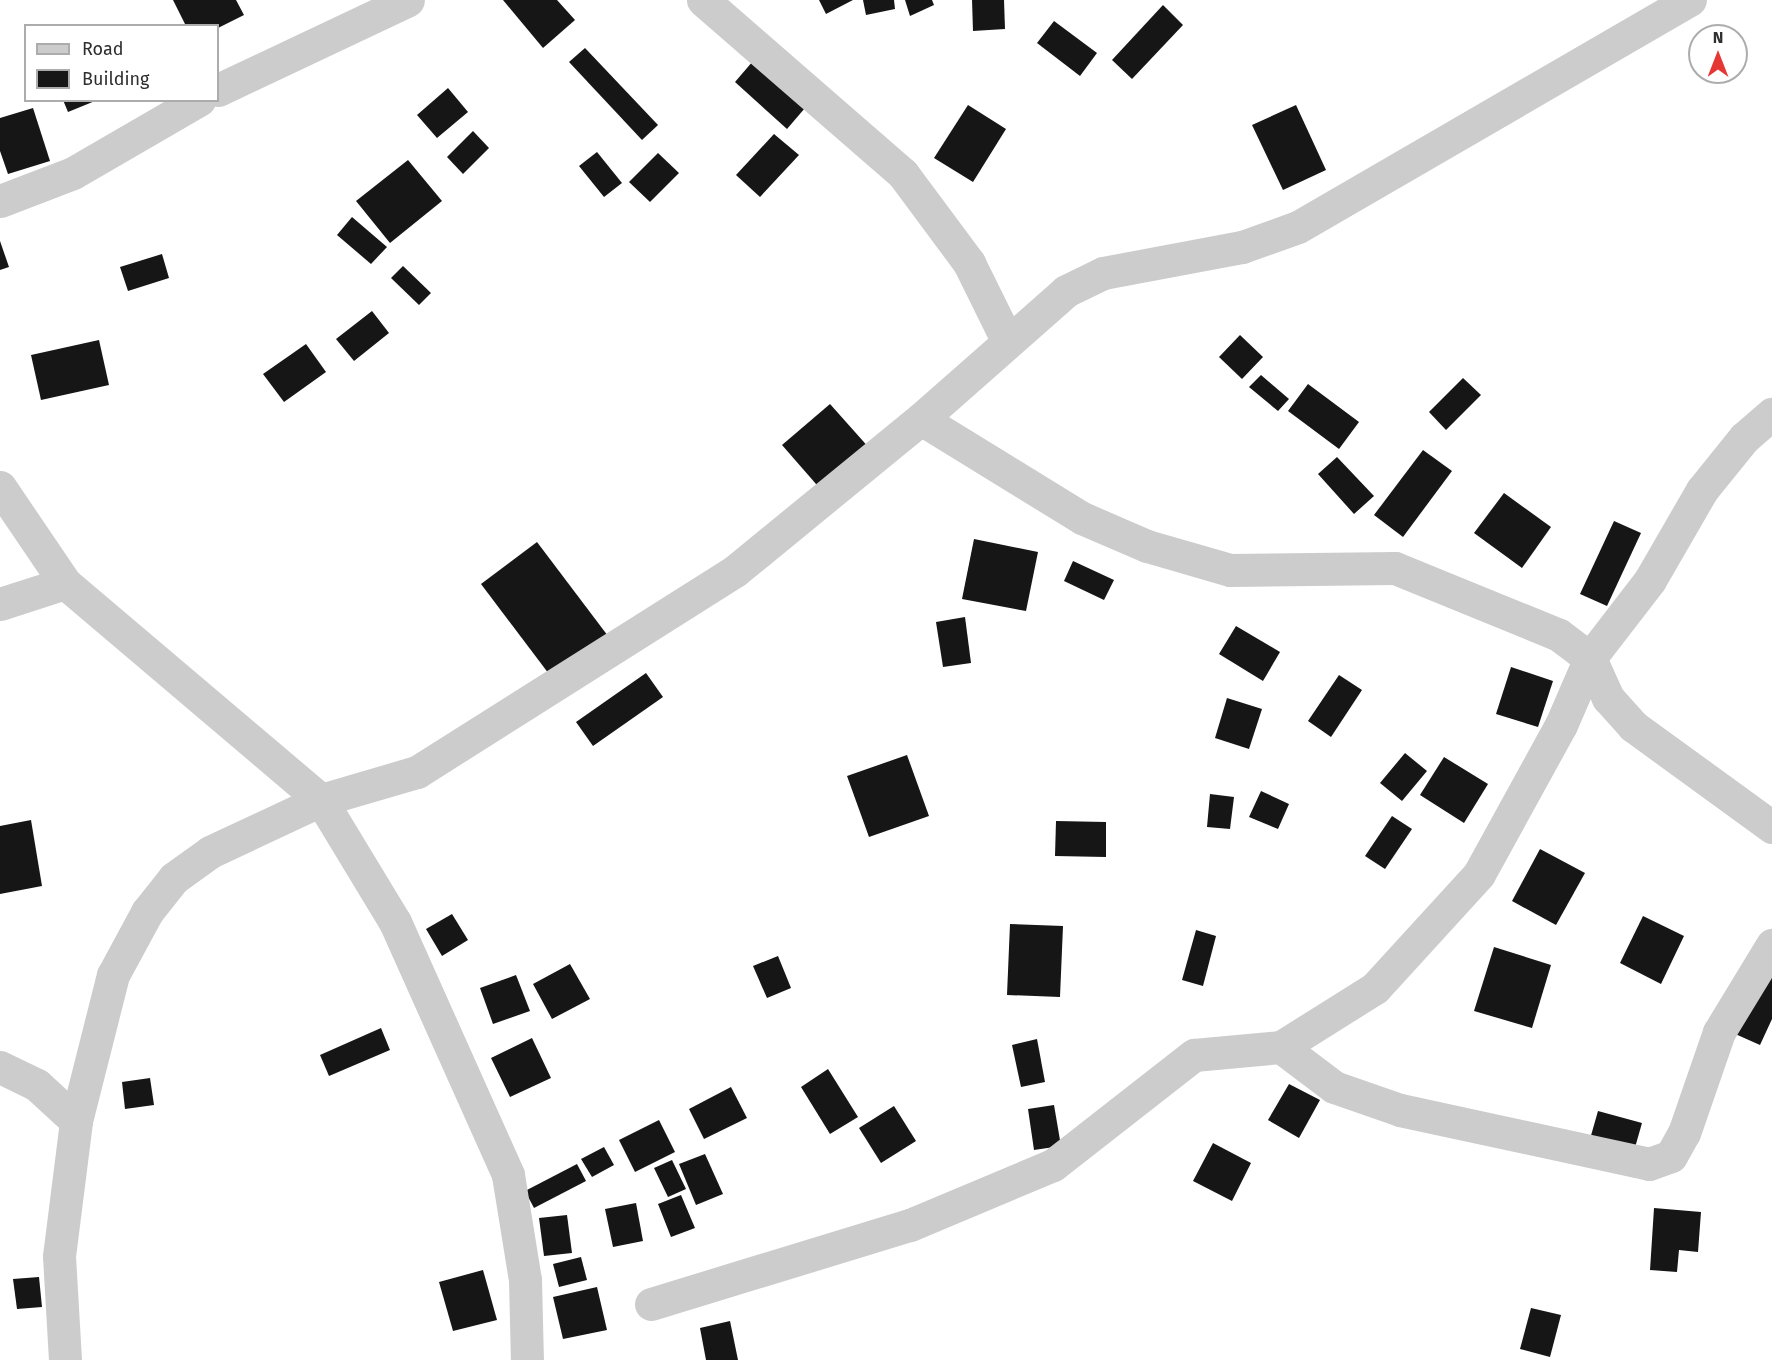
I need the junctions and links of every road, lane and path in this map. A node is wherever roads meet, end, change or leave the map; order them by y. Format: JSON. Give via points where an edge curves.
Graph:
{"nodes":[{"id":1,"x":408,"y":0,"type":"edge"},
{"id":2,"x":703,"y":0,"type":"edge"},
{"id":3,"x":1690,"y":0,"type":"edge"},
{"id":4,"x":219,"y":90,"type":"edge"},
{"id":5,"x":197,"y":102,"type":"edge"},
{"id":6,"x":0,"y":201,"type":"edge"},
{"id":7,"x":1008,"y":340,"type":"junction"},
{"id":8,"x":1772,"y":414,"type":"edge"},
{"id":9,"x":921,"y":419,"type":"junction"},
{"id":10,"x":0,"y":487,"type":"edge"},
{"id":11,"x":66,"y":583,"type":"junction"},
{"id":12,"x":0,"y":604,"type":"edge"},
{"id":13,"x":1590,"y":658,"type":"junction"},
{"id":14,"x":321,"y":800,"type":"junction"},
{"id":15,"x":1772,"y":827,"type":"edge"},
{"id":16,"x":1772,"y":945,"type":"edge"},
{"id":17,"x":1281,"y":1047,"type":"junction"},
{"id":18,"x":0,"y":1066,"type":"edge"},
{"id":19,"x":76,"y":1121,"type":"junction"},
{"id":20,"x":651,"y":1304,"type":"dead end"},
{"id":21,"x":65,"y":1360,"type":"edge"},
{"id":22,"x":527,"y":1360,"type":"edge"}],
"edges":[{"from":1,"to":4,"type":"street"},
{"from":2,"to":7,"type":"street","via":[[903,174],[969,264]]},
{"from":3,"to":7,"type":"street","via":[[1298,227],[1242,247],[1103,273],[1066,291]]},
{"from":5,"to":6,"type":"street","via":[[73,173]]},
{"from":7,"to":9,"type":"street"},
{"from":8,"to":13,"type":"street","via":[[1744,438],[1702,490],[1650,580]]},
{"from":9,"to":13,"type":"street","via":[[1082,518],[1147,546],[1230,570],[1395,568],[1559,635]]},
{"from":9,"to":14,"type":"street","via":[[735,571],[491,728],[417,772]]},
{"from":10,"to":11,"type":"street"},
{"from":11,"to":12,"type":"street"},
{"from":11,"to":14,"type":"street"},
{"from":13,"to":15,"type":"street","via":[[1608,698],[1633,726]]},
{"from":13,"to":17,"type":"street","via":[[1561,725],[1479,874],[1375,988]]},
{"from":14,"to":19,"type":"street","via":[[210,852],[174,878],[154,904],[113,975]]},
{"from":14,"to":22,"type":"street","via":[[395,922],[508,1175],[525,1280]]},
{"from":16,"to":17,"type":"street","via":[[1719,1032],[1684,1133],[1671,1156],[1649,1164],[1400,1110],[1334,1087]]},
{"from":17,"to":20,"type":"street","via":[[1194,1055],[1053,1165],[910,1225]]},
{"from":18,"to":19,"type":"street","via":[[37,1085]]},
{"from":19,"to":21,"type":"street","via":[[59,1256]]}]}
